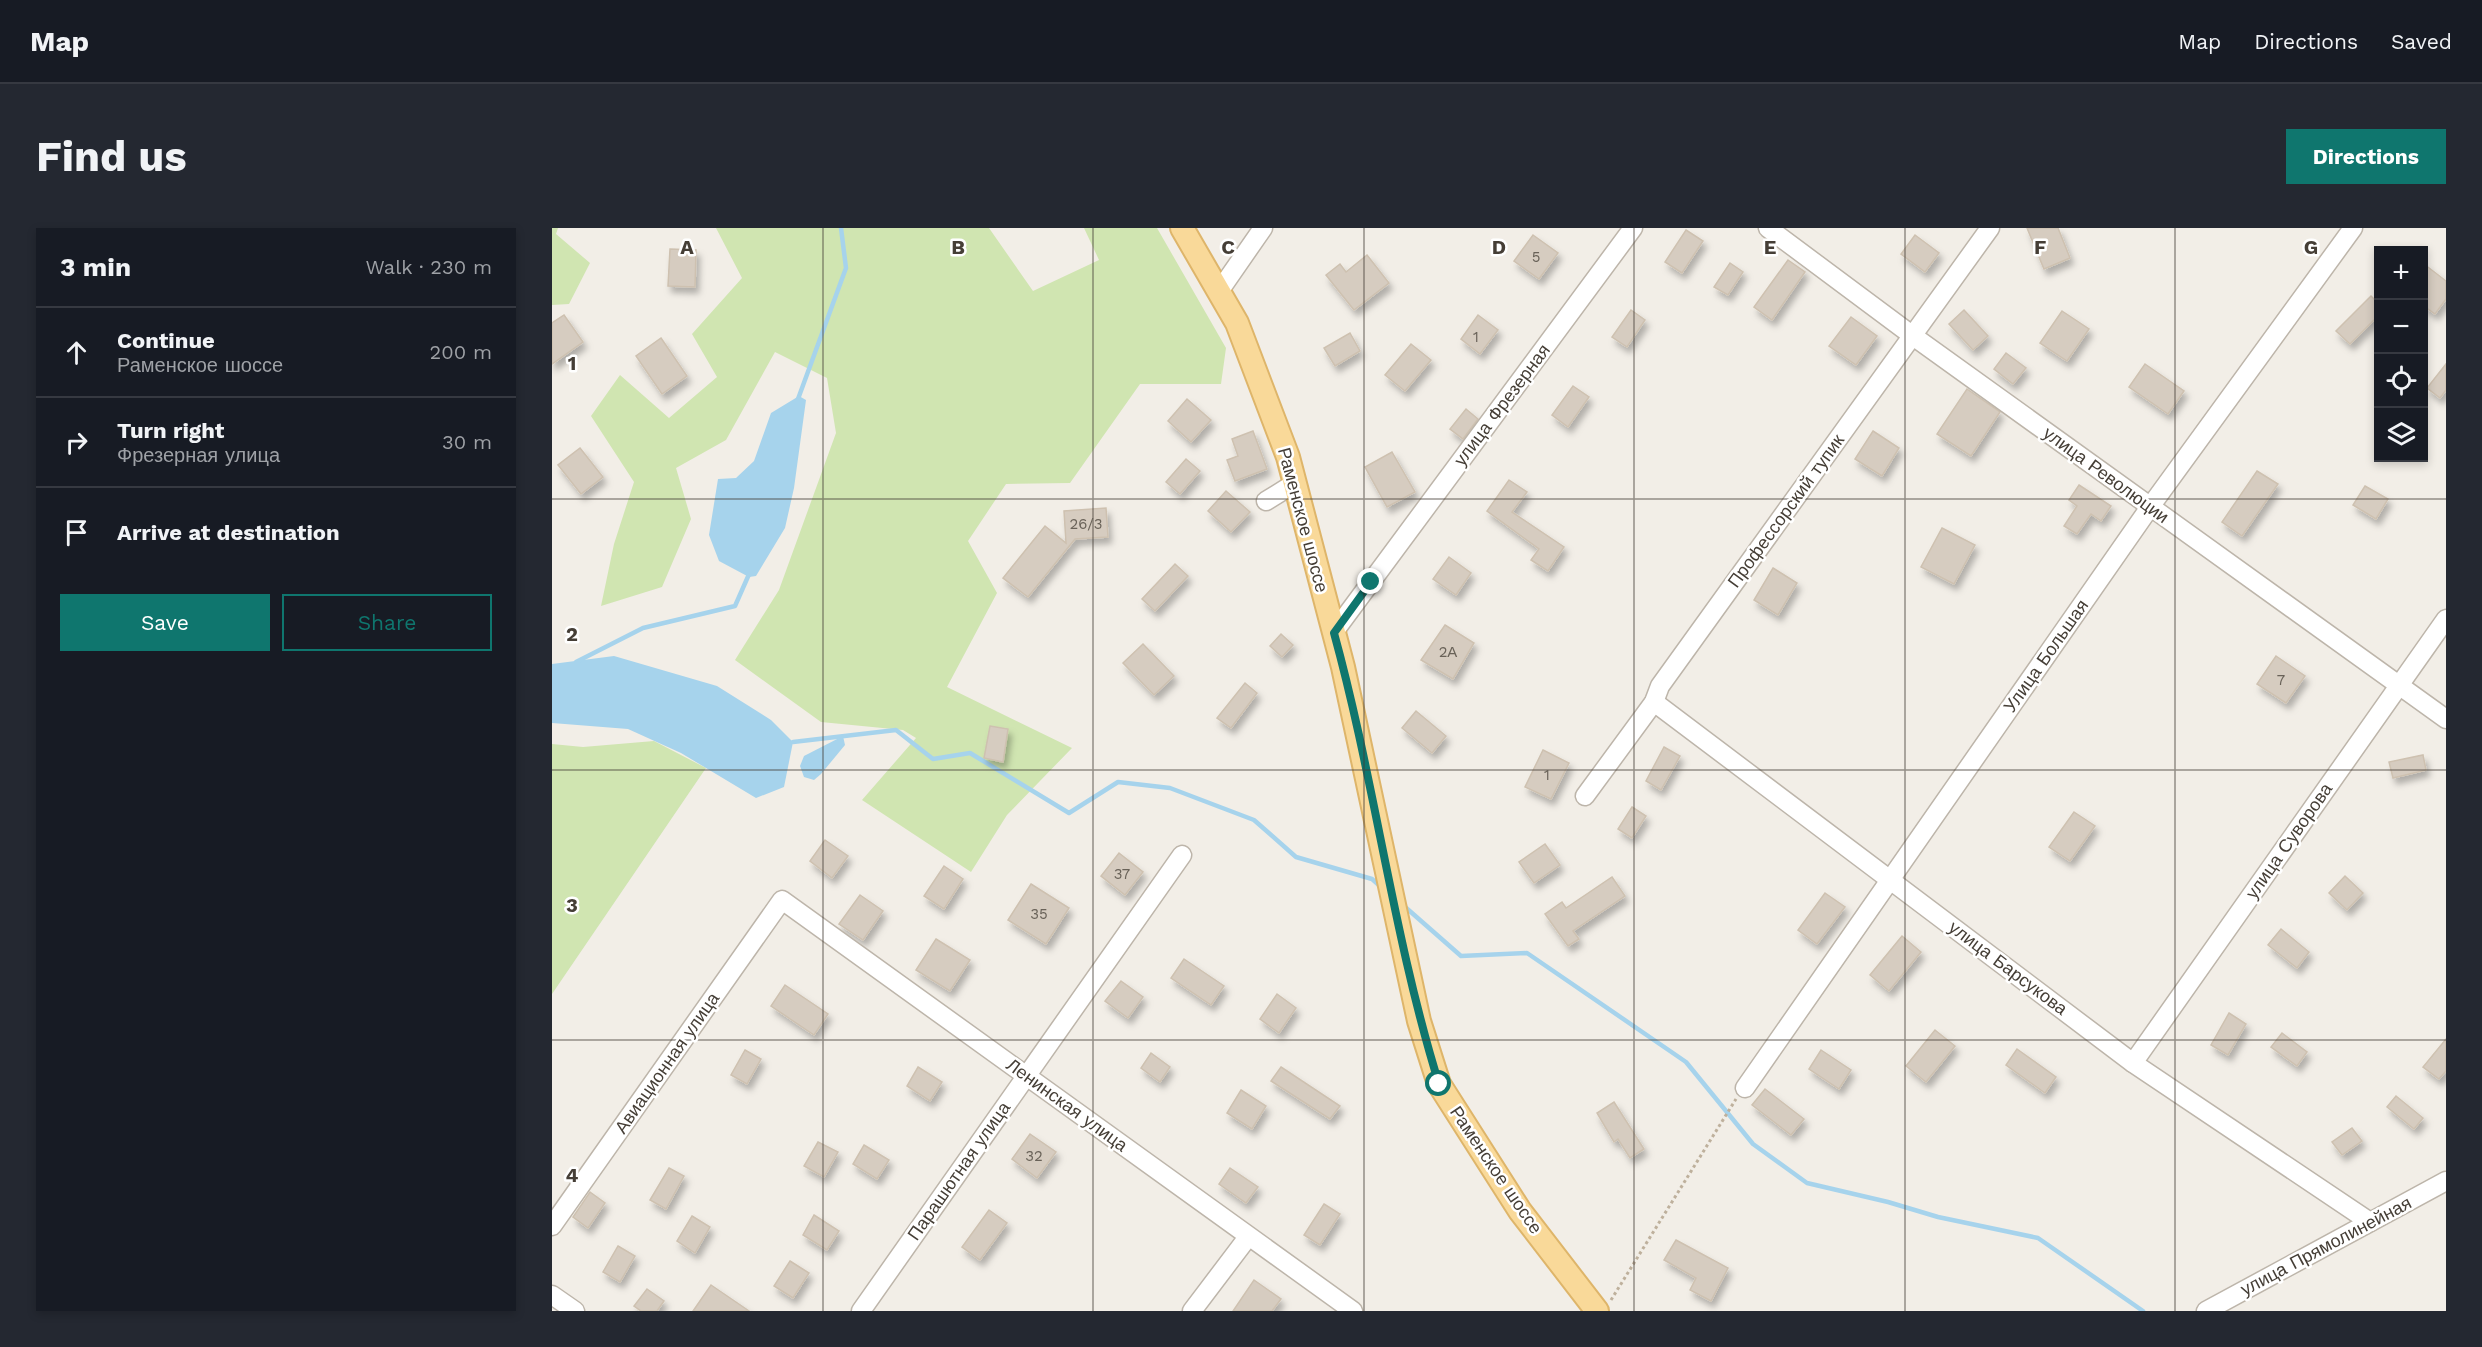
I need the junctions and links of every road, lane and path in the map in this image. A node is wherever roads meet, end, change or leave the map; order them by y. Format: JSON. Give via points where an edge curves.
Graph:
{"nodes":[{"id":1,"x":1182,"y":228,"type":"edge"},
{"id":2,"x":1263,"y":228,"type":"edge"},
{"id":3,"x":1633,"y":228,"type":"edge"},
{"id":4,"x":1768,"y":228,"type":"edge"},
{"id":5,"x":1990,"y":228,"type":"edge"},
{"id":6,"x":2353,"y":228,"type":"edge"},
{"id":7,"x":1220,"y":290,"type":"junction"},
{"id":8,"x":1912,"y":336,"type":"junction"},
{"id":9,"x":1295,"y":483,"type":"junction"},
{"id":10,"x":1266,"y":501,"type":"dead end"},
{"id":11,"x":2150,"y":507,"type":"junction"},
{"id":12,"x":2446,"y":619,"type":"edge"},
{"id":13,"x":1334,"y":633,"type":"junction"},
{"id":14,"x":2399,"y":685,"type":"junction"},
{"id":15,"x":1654,"y":702,"type":"junction"},
{"id":16,"x":2446,"y":719,"type":"edge"},
{"id":17,"x":1585,"y":796,"type":"dead end"},
{"id":18,"x":1182,"y":855,"type":"dead end"},
{"id":19,"x":1890,"y":880,"type":"junction"},
{"id":20,"x":782,"y":900,"type":"joint"},
{"id":21,"x":2133,"y":1063,"type":"junction"},
{"id":22,"x":1027,"y":1076,"type":"junction"},
{"id":23,"x":1744,"y":1088,"type":"joint"},
{"id":24,"x":2446,"y":1180,"type":"edge"},
{"id":25,"x":2370,"y":1222,"type":"junction"},
{"id":26,"x":552,"y":1226,"type":"edge"},
{"id":27,"x":1248,"y":1237,"type":"junction"},
{"id":28,"x":552,"y":1295,"type":"edge"},
{"id":29,"x":1604,"y":1306,"type":"edge"},
{"id":30,"x":574,"y":1311,"type":"edge"},
{"id":31,"x":861,"y":1311,"type":"edge"},
{"id":32,"x":1192,"y":1311,"type":"edge"},
{"id":33,"x":1353,"y":1311,"type":"edge"},
{"id":34,"x":2206,"y":1311,"type":"edge"}],
"edges":[{"from":1,"to":7,"type":"main road","name":"Раменское шоссе"},
{"from":2,"to":7,"type":"street"},
{"from":3,"to":13,"type":"street","name":"улица Фрезерная"},
{"from":4,"to":8,"type":"street","name":"улица Революции"},
{"from":5,"to":8,"type":"street","name":"Профессорский тупик"},
{"from":6,"to":11,"type":"street","name":"Улица Большая"},
{"from":7,"to":9,"type":"main road","name":"Раменское шоссе","via":[[1237,323]]},
{"from":8,"to":11,"type":"street","name":"улица Революции"},
{"from":8,"to":15,"type":"street","name":"Профессорский тупик","via":[[1660,686]]},
{"from":9,"to":10,"type":"street"},
{"from":9,"to":13,"type":"main road","name":"Раменское шоссе"},
{"from":11,"to":14,"type":"street","name":"улица Революции"},
{"from":11,"to":19,"type":"street","name":"Улица Большая"},
{"from":12,"to":14,"type":"street","name":"улица Суворова"},
{"from":13,"to":29,"type":"main road","name":"Раменское шоссе","via":[[1419,1021],[1439,1084],[1520,1211]]},
{"from":14,"to":16,"type":"street","name":"улица Революции"},
{"from":14,"to":21,"type":"street","name":"улица Суворова"},
{"from":15,"to":17,"type":"street","name":"Профессорский тупик"},
{"from":15,"to":19,"type":"street","name":"улица Барсукова"},
{"from":18,"to":22,"type":"street","name":"Парашютная улица"},
{"from":19,"to":21,"type":"street","name":"улица Барсукова"},
{"from":19,"to":23,"type":"street","name":"Улица Большая"},
{"from":20,"to":22,"type":"street","name":"Ленинская улица"},
{"from":20,"to":26,"type":"street","name":"Авиационная улица"},
{"from":21,"to":25,"type":"street","name":"улица Барсукова"},
{"from":22,"to":27,"type":"street","name":"Ленинская улица"},
{"from":22,"to":31,"type":"street","name":"Парашютная улица"},
{"from":23,"to":29,"type":"path"},
{"from":24,"to":25,"type":"street","name":"улица Прямолинейная"},
{"from":25,"to":34,"type":"street","name":"улица Прямолинейная"},
{"from":27,"to":32,"type":"street"},
{"from":27,"to":33,"type":"street","name":"Ленинская улица"},
{"from":28,"to":30,"type":"street"}]}
